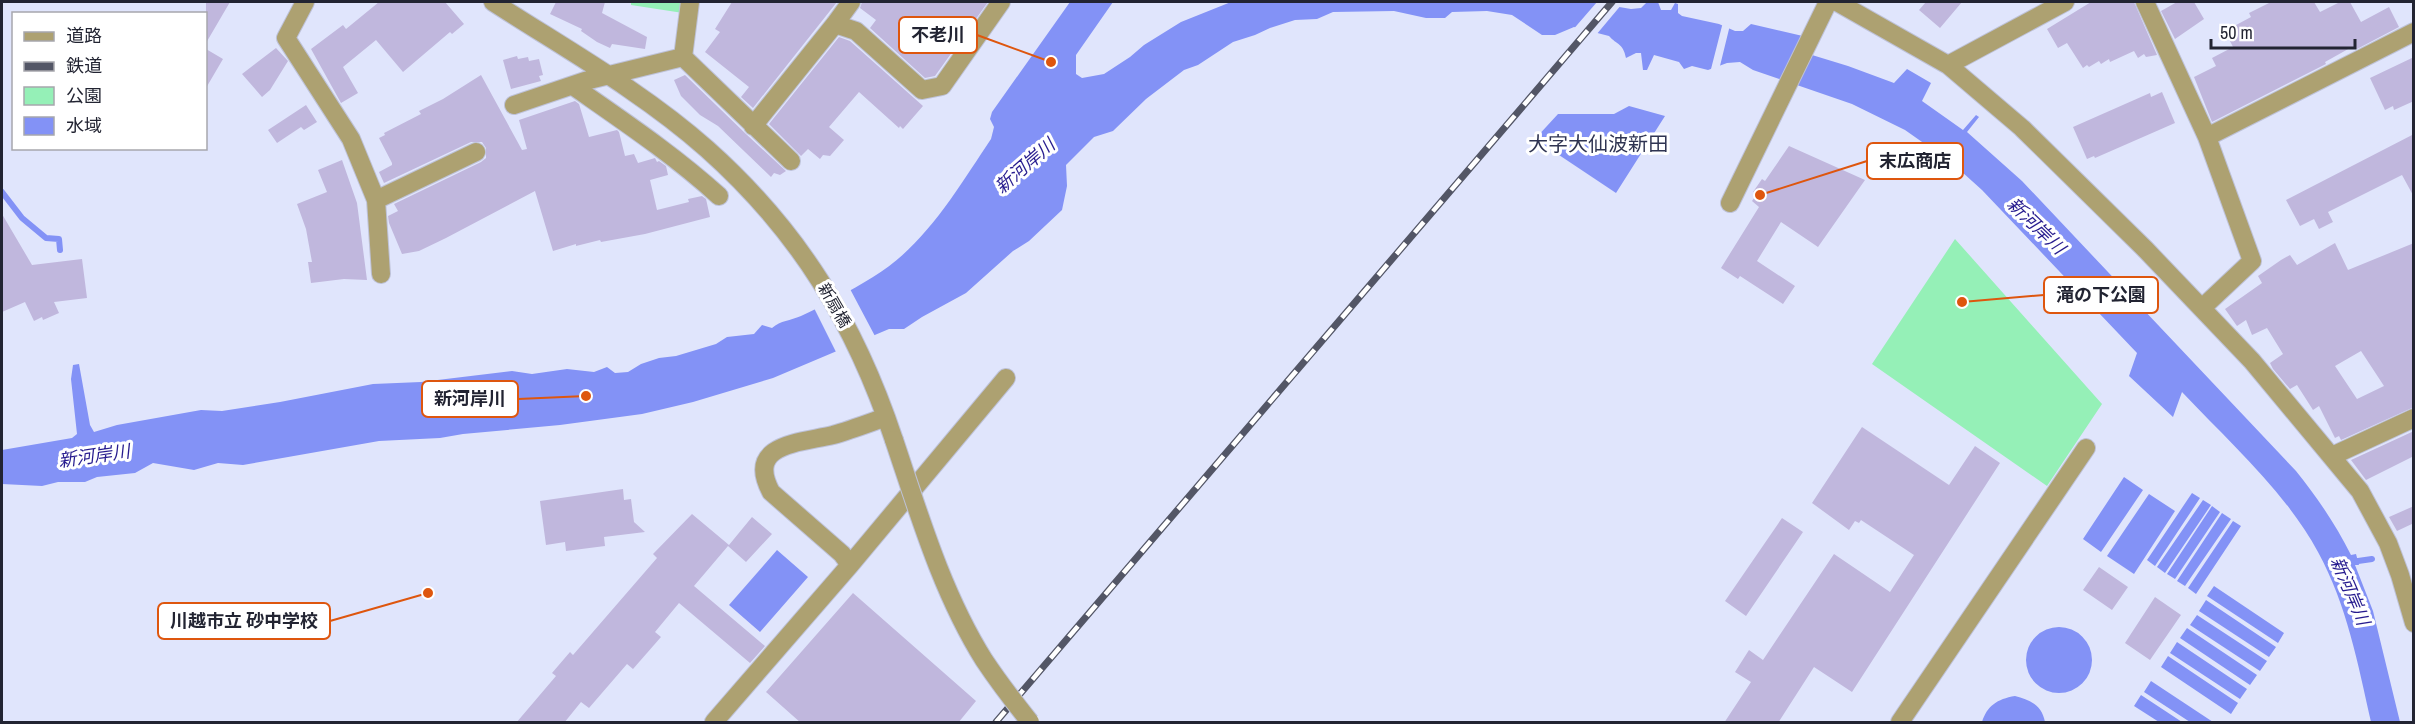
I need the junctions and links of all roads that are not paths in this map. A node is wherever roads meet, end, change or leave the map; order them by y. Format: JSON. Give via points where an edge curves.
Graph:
{"nodes":[{"id":1,"x":305,"y":2,"type":"edge"},
{"id":2,"x":493,"y":2,"type":"edge"},
{"id":3,"x":690,"y":2,"type":"edge"},
{"id":4,"x":851,"y":2,"type":"edge"},
{"id":5,"x":1001,"y":2,"type":"edge"},
{"id":6,"x":1828,"y":2,"type":"edge"},
{"id":7,"x":1837,"y":2,"type":"edge"},
{"id":8,"x":2065,"y":2,"type":"edge"},
{"id":9,"x":2145,"y":2,"type":"edge"},
{"id":10,"x":836,"y":24,"type":"junction"},
{"id":11,"x":2414,"y":32,"type":"edge"},
{"id":12,"x":683,"y":57,"type":"junction"},
{"id":13,"x":1948,"y":65,"type":"junction"},
{"id":14,"x":608,"y":76,"type":"junction"},
{"id":15,"x":573,"y":86,"type":"junction"},
{"id":16,"x":514,"y":105,"type":"dead end"},
{"id":17,"x":753,"y":126,"type":"junction"},
{"id":18,"x":2206,"y":137,"type":"junction"},
{"id":19,"x":476,"y":152,"type":"dead end"},
{"id":20,"x":791,"y":162,"type":"dead end"},
{"id":21,"x":719,"y":196,"type":"dead end"},
{"id":22,"x":376,"y":200,"type":"junction"},
{"id":23,"x":1730,"y":203,"type":"dead end"},
{"id":24,"x":381,"y":274,"type":"dead end"},
{"id":25,"x":2202,"y":308,"type":"junction"},
{"id":26,"x":1006,"y":378,"type":"dead end"},
{"id":27,"x":886,"y":417,"type":"junction"},
{"id":28,"x":2414,"y":418,"type":"edge"},
{"id":29,"x":2086,"y":448,"type":"dead end"},
{"id":30,"x":2332,"y":456,"type":"junction"},
{"id":31,"x":850,"y":565,"type":"junction"},
{"id":32,"x":2414,"y":623,"type":"edge"},
{"id":33,"x":714,"y":723,"type":"edge"},
{"id":34,"x":1030,"y":723,"type":"edge"},
{"id":35,"x":1900,"y":723,"type":"edge"}],
"edges":[{"from":1,"to":22,"type":"street","via":[[286,38],[351,139]]},
{"from":2,"to":14,"type":"street","name":"新扇橋"},
{"from":3,"to":12,"type":"street"},
{"from":4,"to":10,"type":"street"},
{"from":5,"to":10,"type":"street","via":[[942,86],[922,90],[856,32]]},
{"from":6,"to":23,"type":"street"},
{"from":7,"to":13,"type":"street"},
{"from":8,"to":13,"type":"street"},
{"from":9,"to":18,"type":"street"},
{"from":10,"to":17,"type":"street"},
{"from":11,"to":18,"type":"street"},
{"from":12,"to":14,"type":"street"},
{"from":12,"to":17,"type":"street"},
{"from":13,"to":25,"type":"street","via":[[2022,128]]},
{"from":14,"to":15,"type":"street"},
{"from":14,"to":27,"type":"street","name":"新扇橋","via":[[706,148],[785,229],[837,307]]},
{"from":15,"to":16,"type":"street"},
{"from":15,"to":21,"type":"street","via":[[642,134]]},
{"from":17,"to":20,"type":"street"},
{"from":18,"to":25,"type":"street","via":[[2252,261]]},
{"from":19,"to":22,"type":"street"},
{"from":22,"to":24,"type":"street"},
{"from":25,"to":30,"type":"street"},
{"from":26,"to":31,"type":"street"},
{"from":27,"to":31,"type":"street","via":[[777,448],[767,458],[763,471],[771,492]]},
{"from":27,"to":34,"type":"street","name":"新扇橋","bridge":true,"via":[[954,602],[983,658]]},
{"from":28,"to":30,"type":"street"},
{"from":29,"to":35,"type":"street"},
{"from":30,"to":32,"type":"street","via":[[2360,491],[2388,543]]},
{"from":31,"to":33,"type":"street"}]}
